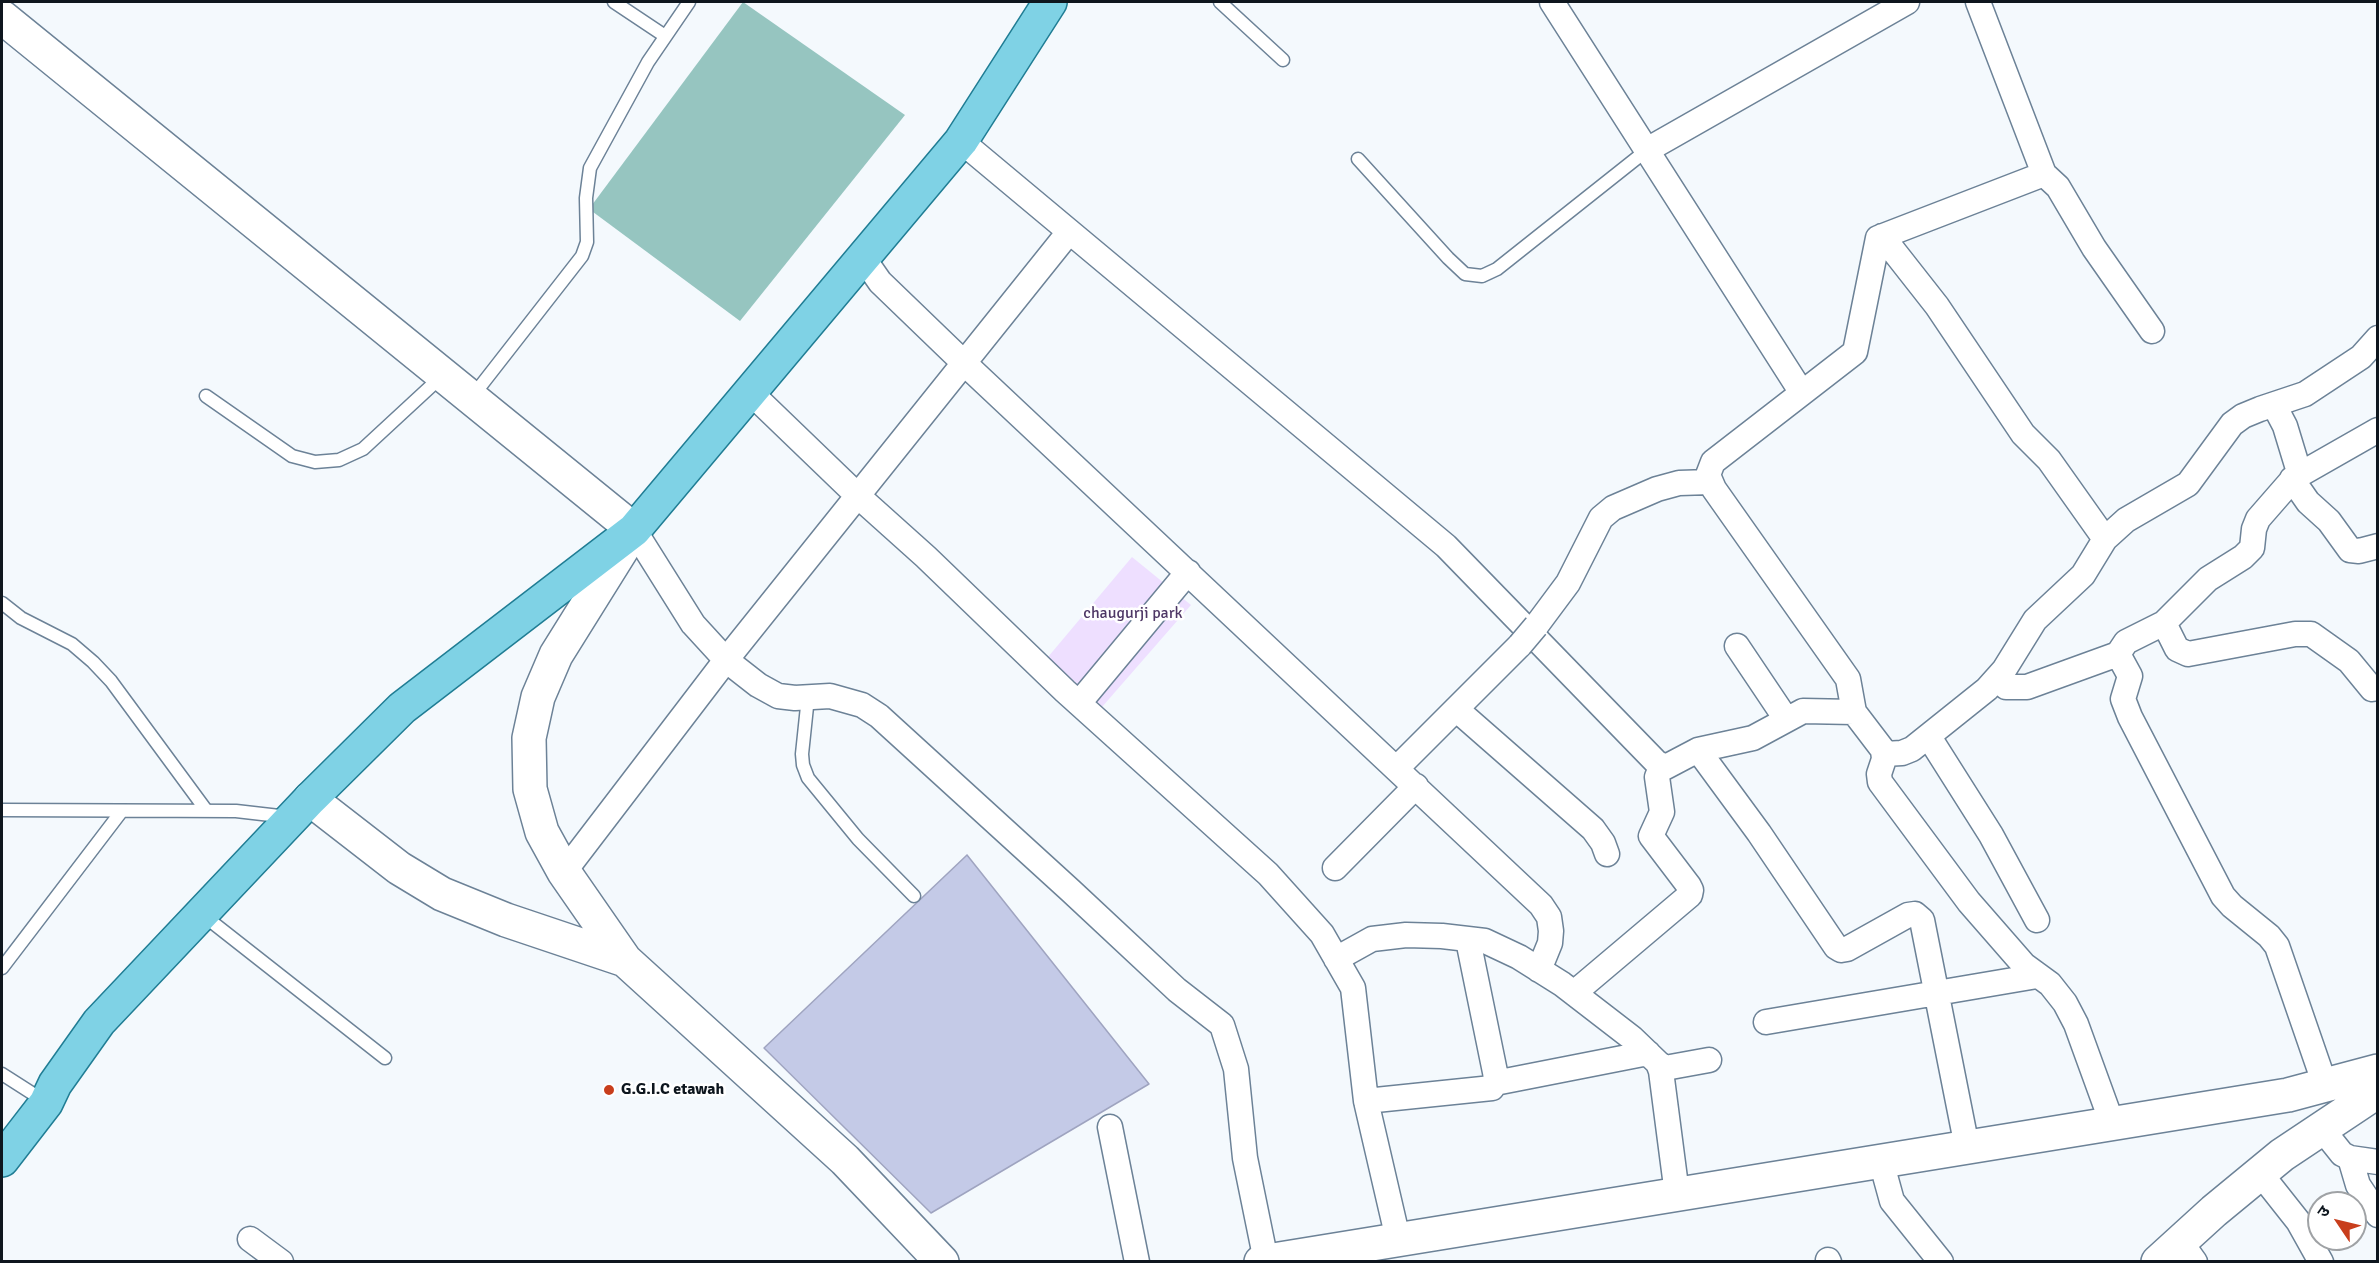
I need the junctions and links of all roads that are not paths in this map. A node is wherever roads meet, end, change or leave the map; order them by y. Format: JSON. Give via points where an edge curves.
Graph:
{"nodes":[{"id":1,"x":614,"y":2,"type":"edge"},
{"id":2,"x":688,"y":2,"type":"edge"},
{"id":3,"x":1050,"y":2,"type":"edge"},
{"id":4,"x":1220,"y":2,"type":"edge"},
{"id":5,"x":1552,"y":2,"type":"edge"},
{"id":6,"x":1907,"y":2,"type":"edge"},
{"id":7,"x":1978,"y":2,"type":"edge"},
{"id":8,"x":2,"y":17,"type":"edge"},
{"id":9,"x":665,"y":36,"type":"junction"},
{"id":10,"x":1283,"y":60,"type":"dead end"},
{"id":11,"x":961,"y":141,"type":"junction"},
{"id":12,"x":1647,"y":150,"type":"junction"},
{"id":13,"x":1358,"y":159,"type":"dead end"},
{"id":14,"x":2044,"y":174,"type":"junction"},
{"id":15,"x":1069,"y":232,"type":"junction"},
{"id":16,"x":1882,"y":236,"type":"junction"},
{"id":17,"x":864,"y":259,"type":"junction"},
{"id":18,"x":2152,"y":331,"type":"dead end"},
{"id":19,"x":2378,"y":338,"type":"edge"},
{"id":20,"x":963,"y":362,"type":"junction"},
{"id":21,"x":443,"y":375,"type":"junction"},
{"id":22,"x":750,"y":392,"type":"junction"},
{"id":23,"x":1802,"y":393,"type":"junction"},
{"id":24,"x":206,"y":396,"type":"dead end"},
{"id":25,"x":471,"y":398,"type":"junction"},
{"id":26,"x":2274,"y":405,"type":"junction"},
{"id":27,"x":2378,"y":430,"type":"edge"},
{"id":28,"x":2292,"y":479,"type":"junction"},
{"id":29,"x":1710,"y":482,"type":"junction"},
{"id":30,"x":858,"y":496,"type":"junction"},
{"id":31,"x":634,"y":530,"type":"junction"},
{"id":32,"x":2106,"y":539,"type":"junction"},
{"id":33,"x":2378,"y":546,"type":"edge"},
{"id":34,"x":1188,"y":572,"type":"junction"},
{"id":35,"x":2,"y":603,"type":"edge"},
{"id":36,"x":2164,"y":623,"type":"junction"},
{"id":37,"x":1737,"y":646,"type":"dead end"},
{"id":38,"x":2118,"y":654,"type":"junction"},
{"id":39,"x":726,"y":660,"type":"junction"},
{"id":40,"x":2006,"y":687,"type":"dead end"},
{"id":41,"x":2372,"y":689,"type":"dead end"},
{"id":42,"x":808,"y":697,"type":"junction"},
{"id":43,"x":1078,"y":703,"type":"junction"},
{"id":44,"x":1456,"y":709,"type":"junction"},
{"id":45,"x":1854,"y":712,"type":"junction"},
{"id":46,"x":1786,"y":719,"type":"junction"},
{"id":47,"x":1929,"y":736,"type":"junction"},
{"id":48,"x":1698,"y":750,"type":"junction"},
{"id":49,"x":1883,"y":759,"type":"junction"},
{"id":50,"x":1664,"y":766,"type":"junction"},
{"id":51,"x":1397,"y":768,"type":"junction"},
{"id":52,"x":1416,"y":786,"type":"junction"},
{"id":53,"x":301,"y":809,"type":"junction"},
{"id":54,"x":2,"y":810,"type":"edge"},
{"id":55,"x":206,"y":810,"type":"junction"},
{"id":56,"x":121,"y":812,"type":"junction"},
{"id":57,"x":1607,"y":855,"type":"dead end"},
{"id":58,"x":1335,"y":868,"type":"dead end"},
{"id":59,"x":564,"y":872,"type":"junction"},
{"id":60,"x":914,"y":896,"type":"dead end"},
{"id":61,"x":202,"y":914,"type":"junction"},
{"id":62,"x":2037,"y":920,"type":"dead end"},
{"id":63,"x":1468,"y":940,"type":"junction"},
{"id":64,"x":1336,"y":959,"type":"junction"},
{"id":65,"x":625,"y":960,"type":"junction"},
{"id":66,"x":2,"y":968,"type":"edge"},
{"id":67,"x":1539,"y":970,"type":"junction"},
{"id":68,"x":2037,"y":975,"type":"junction"},
{"id":69,"x":1937,"y":992,"type":"junction"},
{"id":70,"x":1574,"y":993,"type":"junction"},
{"id":71,"x":1766,"y":1022,"type":"dead end"},
{"id":72,"x":385,"y":1058,"type":"dead end"},
{"id":73,"x":1653,"y":1058,"type":"junction"},
{"id":74,"x":1708,"y":1060,"type":"dead end"},
{"id":75,"x":2378,"y":1071,"type":"edge"},
{"id":76,"x":2,"y":1074,"type":"edge"},
{"id":77,"x":1496,"y":1083,"type":"junction"},
{"id":78,"x":2325,"y":1085,"type":"junction"},
{"id":79,"x":47,"y":1090,"type":"junction"},
{"id":80,"x":2378,"y":1091,"type":"edge"},
{"id":81,"x":1366,"y":1101,"type":"junction"},
{"id":82,"x":2112,"y":1124,"type":"junction"},
{"id":83,"x":1110,"y":1127,"type":"dead end"},
{"id":84,"x":2322,"y":1129,"type":"junction"},
{"id":85,"x":2,"y":1140,"type":"edge"},
{"id":86,"x":1967,"y":1147,"type":"junction"},
{"id":87,"x":2350,"y":1158,"type":"junction"},
{"id":88,"x":2,"y":1160,"type":"edge"},
{"id":89,"x":1881,"y":1161,"type":"junction"},
{"id":90,"x":2378,"y":1162,"type":"edge"},
{"id":91,"x":2260,"y":1173,"type":"junction"},
{"id":92,"x":1677,"y":1194,"type":"junction"},
{"id":93,"x":2378,"y":1215,"type":"edge"},
{"id":94,"x":250,"y":1239,"type":"dead end"},
{"id":95,"x":1379,"y":1248,"type":"edge"},
{"id":96,"x":2178,"y":1255,"type":"edge"},
{"id":97,"x":1266,"y":1261,"type":"edge"},
{"id":98,"x":281,"y":1262,"type":"edge"},
{"id":99,"x":942,"y":1262,"type":"edge"},
{"id":100,"x":1137,"y":1262,"type":"edge"},
{"id":101,"x":1261,"y":1262,"type":"edge"},
{"id":102,"x":1941,"y":1262,"type":"edge"},
{"id":103,"x":2321,"y":1262,"type":"edge"}],
"edges":[{"from":1,"to":9,"type":"lane"},
{"from":2,"to":9,"type":"lane"},
{"from":3,"to":11,"type":"main road"},
{"from":4,"to":10,"type":"lane"},
{"from":5,"to":12,"type":"street"},
{"from":6,"to":12,"type":"street"},
{"from":7,"to":14,"type":"street"},
{"from":8,"to":21,"type":"street"},
{"from":9,"to":25,"type":"lane","via":[[590,168],[587,242],[582,256]]},
{"from":11,"to":15,"type":"street"},
{"from":11,"to":17,"type":"main road"},
{"from":12,"to":13,"type":"lane","via":[[1497,269],[1482,276],[1465,273],[1448,258]]},
{"from":12,"to":23,"type":"street"},
{"from":14,"to":16,"type":"street"},
{"from":14,"to":18,"type":"street","via":[[2058,187],[2094,248]]},
{"from":15,"to":20,"type":"street"},
{"from":15,"to":50,"type":"street","via":[[1446,546]]},
{"from":16,"to":23,"type":"street","via":[[1878,238],[1855,352]]},
{"from":16,"to":32,"type":"street","via":[[1936,306],[2023,434],[2049,460]]},
{"from":17,"to":20,"type":"street","via":[[880,282]]},
{"from":17,"to":22,"type":"main road"},
{"from":19,"to":26,"type":"street","via":[[2361,357],[2318,386]]},
{"from":20,"to":30,"type":"street"},
{"from":20,"to":34,"type":"street"},
{"from":21,"to":24,"type":"lane","via":[[363,448],[339,460],[315,462],[292,456]]},
{"from":21,"to":25,"type":"street"},
{"from":22,"to":30,"type":"street"},
{"from":22,"to":31,"type":"main road"},
{"from":23,"to":29,"type":"street","via":[[1713,462]]},
{"from":25,"to":31,"type":"street"},
{"from":26,"to":28,"type":"street","via":[[2299,472]]},
{"from":26,"to":32,"type":"street","via":[[2232,424],[2188,484],[2126,520]]},
{"from":27,"to":28,"type":"street"},
{"from":28,"to":33,"type":"street","via":[[2350,550]]},
{"from":28,"to":36,"type":"street","via":[[2258,519],[2254,543],[2248,552],[2208,579]]},
{"from":29,"to":44,"type":"street","bridge":true,"via":[[1679,483],[1657,489],[1613,508],[1601,518],[1568,584],[1520,645]]},
{"from":29,"to":45,"type":"street","via":[[1844,673]]},
{"from":30,"to":39,"type":"street"},
{"from":30,"to":43,"type":"street"},
{"from":31,"to":39,"type":"street","via":[[693,624]]},
{"from":31,"to":53,"type":"main road","via":[[402,708]]},
{"from":31,"to":59,"type":"street","via":[[556,655],[538,697],[529,738],[530,789],[542,832]]},
{"from":32,"to":47,"type":"street","via":[[2083,575],[2035,620],[1997,680]]},
{"from":34,"to":43,"type":"street"},
{"from":34,"to":51,"type":"street"},
{"from":35,"to":55,"type":"lane","via":[[21,618],[72,644],[93,662]]},
{"from":36,"to":38,"type":"street","via":[[2122,645]]},
{"from":36,"to":41,"type":"street","via":[[2177,649],[2188,654],[2311,634],[2349,661]]},
{"from":37,"to":46,"type":"street"},
{"from":38,"to":40,"type":"street","via":[[2027,687]]},
{"from":38,"to":78,"type":"street","via":[[2130,676],[2123,694],[2124,706],[2223,896],[2277,946]]},
{"from":39,"to":42,"type":"street","via":[[778,696]]},
{"from":39,"to":59,"type":"street"},
{"from":42,"to":60,"type":"lane","via":[[802,754],[808,778],[858,839]]},
{"from":42,"to":97,"type":"street","via":[[830,696],[862,705],[879,716],[1177,990],[1222,1025],[1236,1069],[1245,1158]]},
{"from":43,"to":64,"type":"street","via":[[1268,874],[1322,934]]},
{"from":44,"to":51,"type":"street"},
{"from":44,"to":57,"type":"street","via":[[1593,829]]},
{"from":45,"to":46,"type":"street","via":[[1808,711]]},
{"from":45,"to":49,"type":"street","via":[[1880,745]]},
{"from":46,"to":48,"type":"street","via":[[1753,738]]},
{"from":47,"to":49,"type":"street","via":[[1902,753]]},
{"from":47,"to":62,"type":"street","via":[[1991,835]]},
{"from":48,"to":50,"type":"street"},
{"from":48,"to":69,"type":"street","via":[[1836,948],[1847,950],[1915,914],[1922,920]]},
{"from":49,"to":68,"type":"street","via":[[1880,782],[1969,902],[2024,966]]},
{"from":50,"to":70,"type":"street","via":[[1657,777],[1662,812],[1651,836],[1689,885],[1690,895]]},
{"from":51,"to":52,"type":"street"},
{"from":52,"to":58,"type":"street"},
{"from":52,"to":67,"type":"street","via":[[1547,912],[1550,943]]},
{"from":53,"to":55,"type":"lane"},
{"from":53,"to":61,"type":"main road"},
{"from":53,"to":65,"type":"street","via":[[442,894]]},
{"from":54,"to":56,"type":"lane"},
{"from":55,"to":56,"type":"lane"},
{"from":56,"to":66,"type":"lane"},
{"from":59,"to":65,"type":"street"},
{"from":61,"to":72,"type":"lane"},
{"from":61,"to":79,"type":"main road","via":[[99,1022]]},
{"from":63,"to":64,"type":"street","via":[[1406,935],[1372,939]]},
{"from":63,"to":67,"type":"street","via":[[1485,941]]},
{"from":63,"to":77,"type":"street"},
{"from":64,"to":81,"type":"street","via":[[1353,988]]},
{"from":65,"to":99,"type":"street","via":[[845,1160]]},
{"from":67,"to":70,"type":"street"},
{"from":68,"to":69,"type":"street"},
{"from":68,"to":82,"type":"street","via":[[2054,988],[2070,1013]]},
{"from":69,"to":71,"type":"street"},
{"from":69,"to":86,"type":"street"},
{"from":70,"to":73,"type":"street"},
{"from":73,"to":74,"type":"street","via":[[1665,1068]]},
{"from":73,"to":77,"type":"street"},
{"from":73,"to":92,"type":"street","via":[[1661,1071]]},
{"from":75,"to":78,"type":"street"},
{"from":76,"to":79,"type":"lane"},
{"from":77,"to":81,"type":"street","via":[[1492,1088]]},
{"from":78,"to":82,"type":"street","via":[[2288,1095]]},
{"from":79,"to":85,"type":"main road"},
{"from":79,"to":88,"type":"main road","via":[[46,1103]]},
{"from":80,"to":84,"type":"street"},
{"from":81,"to":95,"type":"street"},
{"from":82,"to":86,"type":"street"},
{"from":83,"to":100,"type":"street"},
{"from":84,"to":87,"type":"street","via":[[2336,1148]]},
{"from":84,"to":91,"type":"street"},
{"from":86,"to":89,"type":"street"},
{"from":87,"to":90,"type":"street"},
{"from":87,"to":93,"type":"street","via":[[2358,1185]]},
{"from":89,"to":92,"type":"street"},
{"from":89,"to":102,"type":"street","via":[[1892,1201]]},
{"from":91,"to":96,"type":"street"},
{"from":91,"to":103,"type":"street","via":[[2298,1221]]},
{"from":92,"to":95,"type":"street"},
{"from":94,"to":98,"type":"street"},
{"from":95,"to":97,"type":"street"},
{"from":97,"to":101,"type":"street"}]}
